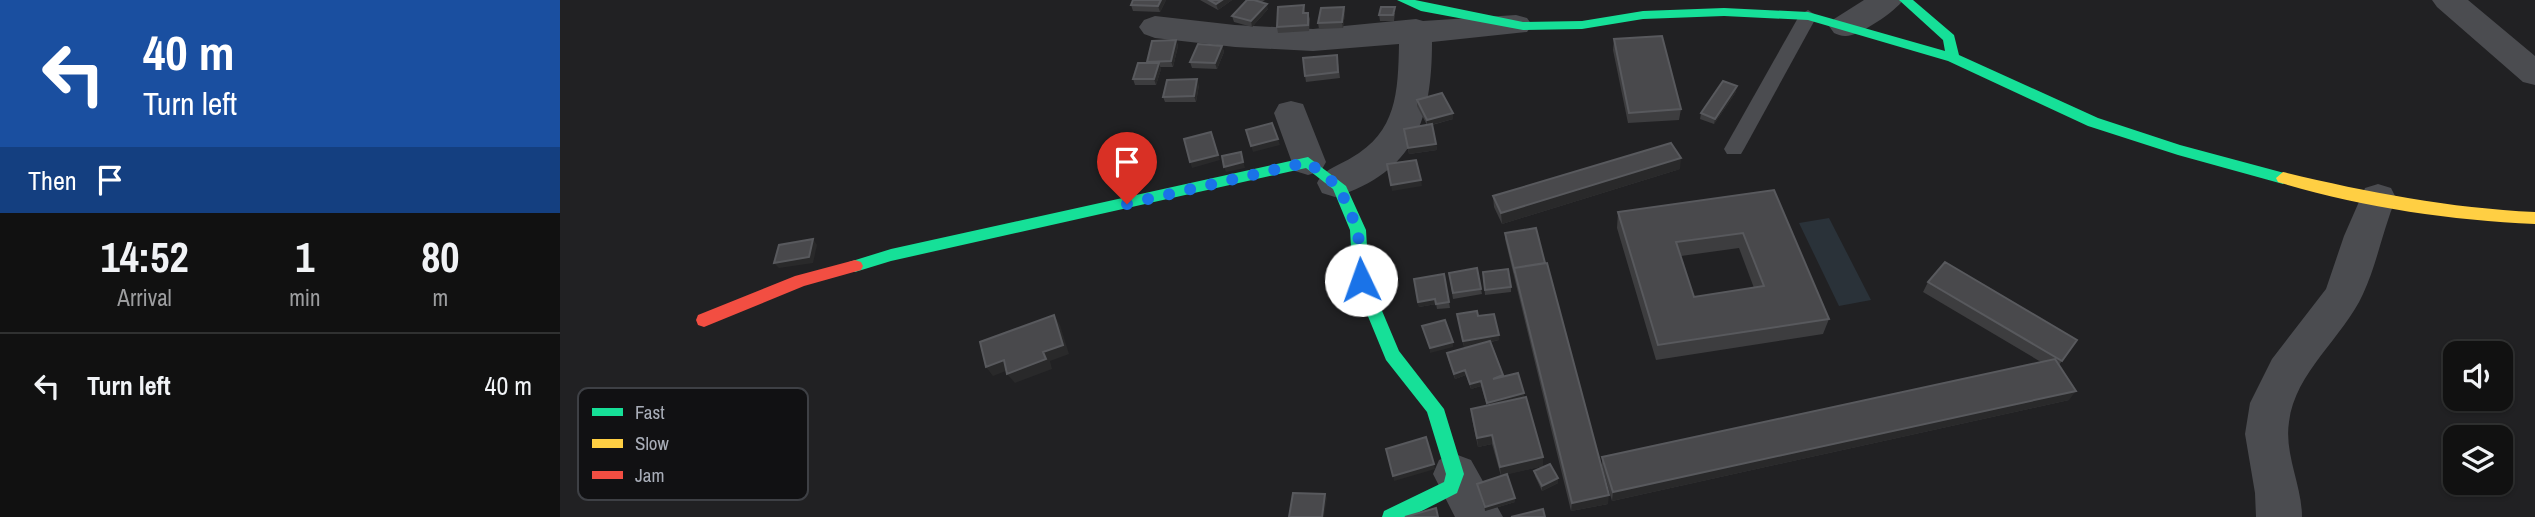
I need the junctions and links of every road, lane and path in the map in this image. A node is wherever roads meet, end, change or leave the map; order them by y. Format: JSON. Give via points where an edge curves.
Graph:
{"nodes":[{"id":1,"x":1887,"y":0,"type":"edge"},
{"id":2,"x":1905,"y":0,"type":"edge"},
{"id":3,"x":2448,"y":0,"type":"edge"},
{"id":4,"x":1410,"y":15,"type":"edge"},
{"id":5,"x":1808,"y":16,"type":"junction"},
{"id":6,"x":1516,"y":24,"type":"joint"},
{"id":7,"x":1845,"y":26,"type":"junction"},
{"id":8,"x":1155,"y":27,"type":"dead end"},
{"id":9,"x":1952,"y":58,"type":"junction"},
{"id":10,"x":2535,"y":74,"type":"edge"},
{"id":11,"x":1291,"y":113,"type":"dead end"},
{"id":12,"x":1734,"y":149,"type":"dead end"},
{"id":13,"x":1322,"y":173,"type":"junction"},
{"id":14,"x":2378,"y":198,"type":"junction"},
{"id":15,"x":2535,"y":218,"type":"edge"},
{"id":16,"x":704,"y":320,"type":"dead end"},
{"id":17,"x":1455,"y":474,"type":"junction"},
{"id":18,"x":1391,"y":517,"type":"edge"},
{"id":19,"x":1480,"y":517,"type":"edge"},
{"id":20,"x":2279,"y":517,"type":"edge"}],
"edges":[{"from":1,"to":7,"type":"street"},
{"from":2,"to":9,"type":"street","via":[[1949,38]]},
{"from":3,"to":10,"type":"street"},
{"from":4,"to":6,"type":"street"},
{"from":4,"to":8,"type":"street","via":[[1312,40]]},
{"from":4,"to":13,"type":"street","via":[[1415,91],[1397,139],[1369,165]]},
{"from":5,"to":6,"type":"street","via":[[1711,12],[1571,25]]},
{"from":5,"to":7,"type":"street"},
{"from":5,"to":12,"type":"lane"},
{"from":7,"to":9,"type":"street"},
{"from":9,"to":14,"type":"street","via":[[2091,121],[2203,156]]},
{"from":11,"to":13,"type":"street"},
{"from":13,"to":16,"type":"street","via":[[891,255],[801,281]]},
{"from":13,"to":17,"type":"street","via":[[1358,230],[1361,280],[1392,355],[1435,409]]},
{"from":14,"to":15,"type":"street"},
{"from":14,"to":20,"type":"street","via":[[2342,297],[2287,368],[2267,418],[2265,439],[2280,502]]},
{"from":17,"to":18,"type":"street","via":[[1451,487]]},
{"from":17,"to":19,"type":"street"}]}
